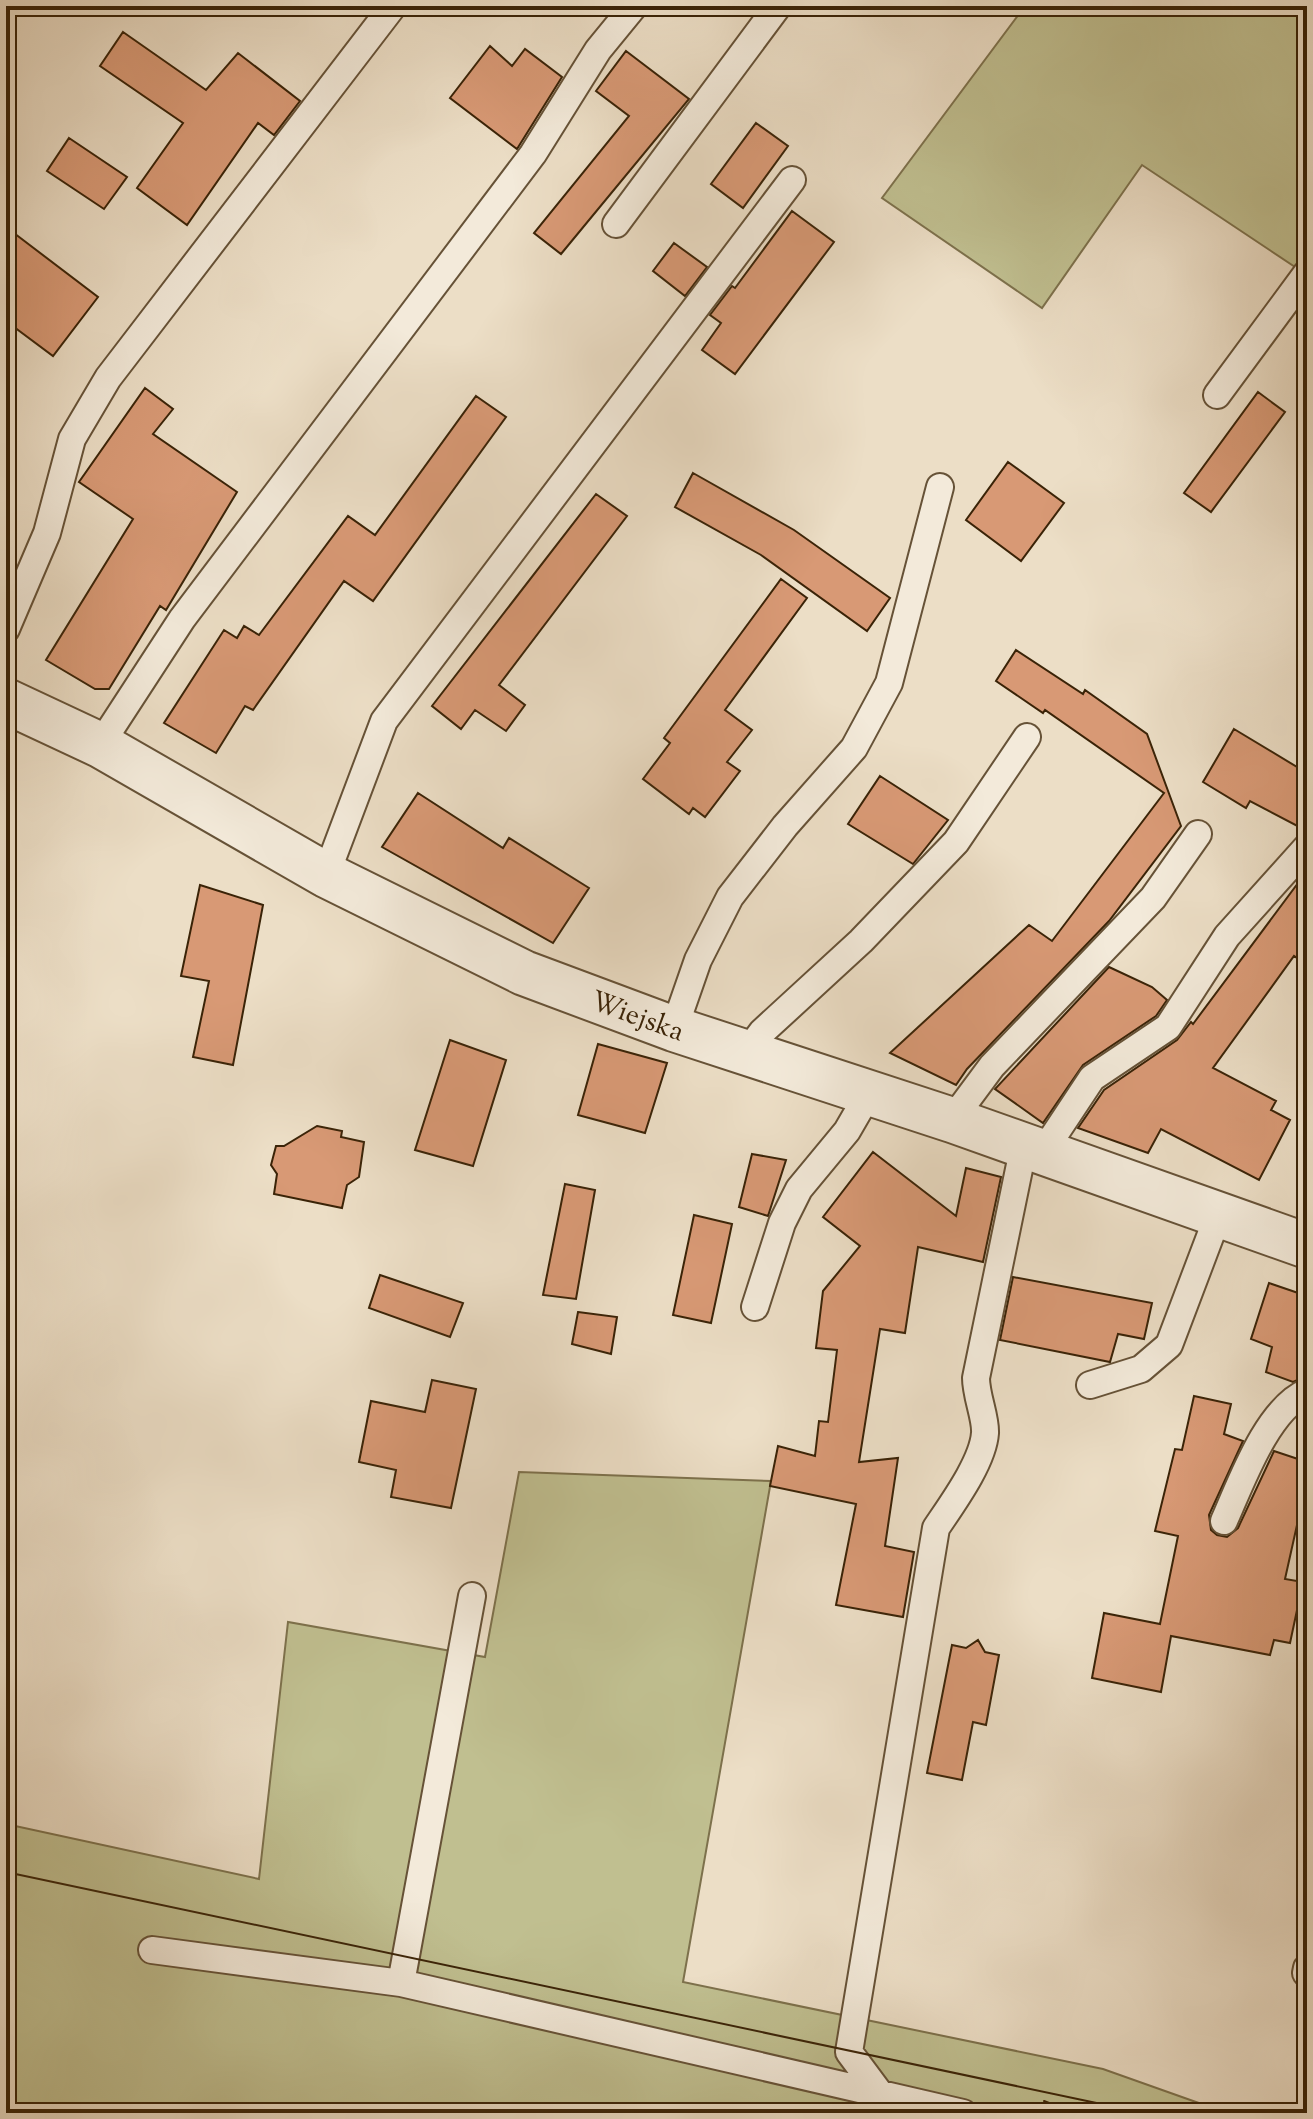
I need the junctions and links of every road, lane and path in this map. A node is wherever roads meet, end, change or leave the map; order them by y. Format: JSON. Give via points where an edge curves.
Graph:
{"nodes":[{"id":1,"x":393,"y":6,"type":"edge"},
{"id":2,"x":634,"y":6,"type":"edge"},
{"id":3,"x":778,"y":6,"type":"edge"},
{"id":4,"x":792,"y":180,"type":"dead end"},
{"id":5,"x":616,"y":224,"type":"dead end"},
{"id":6,"x":1307,"y":273,"type":"edge"},
{"id":7,"x":1217,"y":395,"type":"dead end"},
{"id":8,"x":940,"y":487,"type":"dead end"},
{"id":9,"x":6,"y":629,"type":"edge"},
{"id":10,"x":6,"y":701,"type":"edge"},
{"id":11,"x":1027,"y":737,"type":"dead end"},
{"id":12,"x":100,"y":745,"type":"junction"},
{"id":13,"x":1198,"y":834,"type":"dead end"},
{"id":14,"x":1307,"y":847,"type":"edge"},
{"id":15,"x":326,"y":875,"type":"junction"},
{"id":16,"x":674,"y":1029,"type":"junction"},
{"id":17,"x":747,"y":1052,"type":"junction"},
{"id":18,"x":869,"y":1093,"type":"junction"},
{"id":19,"x":952,"y":1120,"type":"junction"},
{"id":20,"x":1034,"y":1148,"type":"junction"},
{"id":21,"x":1219,"y":1213,"type":"junction"},
{"id":22,"x":1307,"y":1246,"type":"edge"},
{"id":23,"x":755,"y":1307,"type":"dead end"},
{"id":24,"x":1090,"y":1385,"type":"dead end"},
{"id":25,"x":1307,"y":1392,"type":"edge"},
{"id":26,"x":1224,"y":1521,"type":"dead end"},
{"id":27,"x":472,"y":1596,"type":"dead end"},
{"id":28,"x":152,"y":1950,"type":"dead end"},
{"id":29,"x":401,"y":1983,"type":"junction"},
{"id":30,"x":878,"y":2091,"type":"junction"},
{"id":31,"x":963,"y":2113,"type":"edge"}],
"edges":[{"from":1,"to":9,"type":"lane","via":[[108,378],[72,439],[47,533]]},
{"from":2,"to":12,"type":"lane","via":[[598,50],[533,154],[182,619]]},
{"from":3,"to":5,"type":"lane"},
{"from":4,"to":15,"type":"lane","via":[[384,721]]},
{"from":6,"to":7,"type":"lane"},
{"from":8,"to":16,"type":"lane","via":[[889,683],[854,748],[730,897],[698,960]]},
{"from":10,"to":12,"type":"street","name":"Wiejska"},
{"from":11,"to":17,"type":"lane","via":[[956,842]]},
{"from":12,"to":15,"type":"street","name":"Wiejska"},
{"from":13,"to":19,"type":"lane","via":[[1153,898],[992,1066]]},
{"from":14,"to":20,"type":"lane","via":[[1227,936],[1168,1027],[1092,1078]]},
{"from":15,"to":16,"type":"street","name":"Wiejska","via":[[524,973]]},
{"from":16,"to":17,"type":"street","name":"Wiejska"},
{"from":17,"to":18,"type":"street","name":"Wiejska"},
{"from":18,"to":19,"type":"street","name":"Wiejska"},
{"from":18,"to":23,"type":"lane","via":[[847,1131],[799,1189],[782,1223]]},
{"from":19,"to":20,"type":"street","name":"Wiejska"},
{"from":20,"to":21,"type":"street","name":"Wiejska"},
{"from":20,"to":30,"type":"lane","via":[[976,1378],[985,1433],[966,1484],[936,1528],[849,2052]]},
{"from":21,"to":22,"type":"street","name":"Wiejska"},
{"from":21,"to":24,"type":"lane","via":[[1169,1345],[1141,1369]]},
{"from":25,"to":26,"type":"lane","via":[[1295,1397],[1260,1443]]},
{"from":27,"to":29,"type":"lane"},
{"from":28,"to":29,"type":"lane"},
{"from":29,"to":30,"type":"lane"},
{"from":30,"to":31,"type":"lane"}]}
